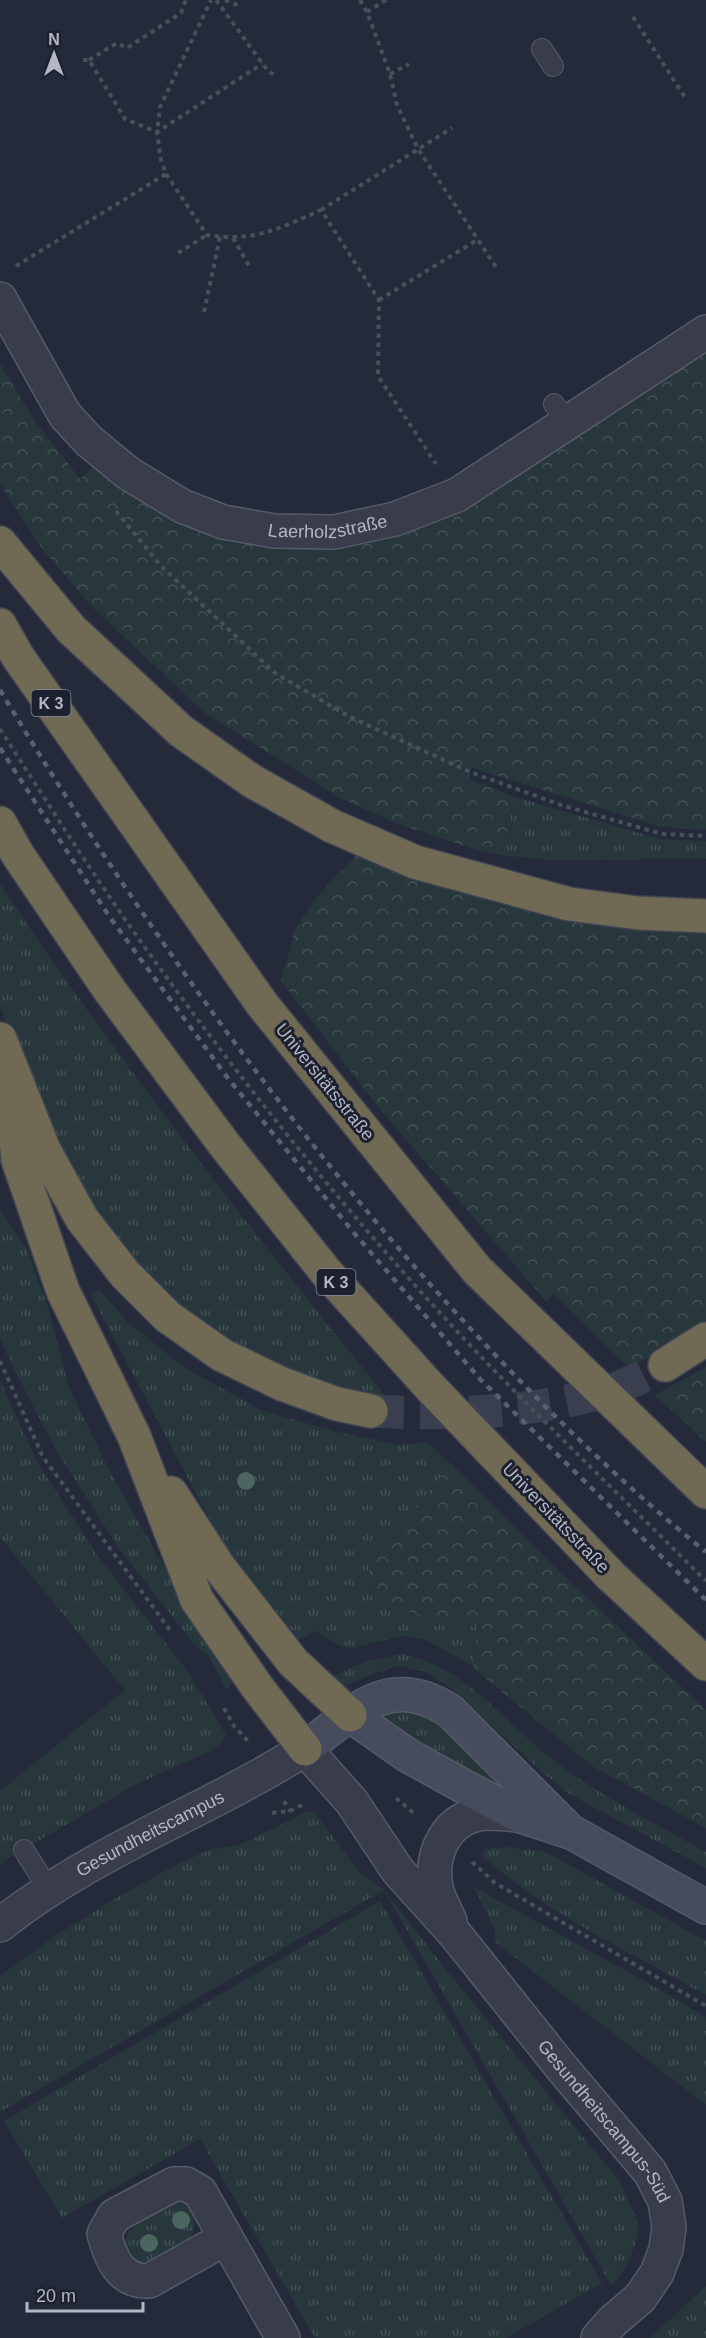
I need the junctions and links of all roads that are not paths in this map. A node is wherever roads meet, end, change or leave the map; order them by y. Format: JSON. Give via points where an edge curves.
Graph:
{"nodes":[{"id":1,"x":542,"y":50,"type":"dead end"},
{"id":2,"x":553,"y":66,"type":"dead end"},
{"id":3,"x":5,"y":284,"type":"edge"},
{"id":4,"x":706,"y":333,"type":"edge"},
{"id":5,"x":0,"y":543,"type":"edge"},
{"id":6,"x":0,"y":625,"type":"edge"},
{"id":7,"x":0,"y":823,"type":"edge"},
{"id":8,"x":706,"y":916,"type":"edge"},
{"id":9,"x":4,"y":1051,"type":"edge"},
{"id":10,"x":706,"y":1339,"type":"edge"},
{"id":11,"x":665,"y":1365,"type":"tunnel mouth"},
{"id":12,"x":371,"y":1411,"type":"tunnel mouth"},
{"id":13,"x":134,"y":1436,"type":"junction"},
{"id":14,"x":706,"y":1492,"type":"edge"},
{"id":15,"x":706,"y":1664,"type":"edge"},
{"id":16,"x":350,"y":1715,"type":"junction"},
{"id":17,"x":305,"y":1749,"type":"junction"},
{"id":18,"x":518,"y":1815,"type":"junction"},
{"id":19,"x":573,"y":1833,"type":"junction"},
{"id":20,"x":24,"y":1850,"type":"dead end"},
{"id":21,"x":49,"y":1890,"type":"junction"},
{"id":22,"x":706,"y":1906,"type":"edge"},
{"id":23,"x":0,"y":1925,"type":"edge"},
{"id":24,"x":455,"y":1934,"type":"junction"},
{"id":25,"x":226,"y":2238,"type":"dead end"},
{"id":26,"x":606,"y":2330,"type":"edge"},
{"id":27,"x":283,"y":2338,"type":"edge"},
{"id":28,"x":574,"y":2338,"type":"edge"}],
"edges":[{"from":1,"to":2,"type":"lane"},
{"from":3,"to":4,"type":"street","name":"Laerholzstraße","via":[[65,415],[89,441],[128,473],[182,506],[223,522],[274,531],[334,532],[395,519],[457,495],[560,413]]},
{"from":5,"to":8,"type":"highway","via":[[71,629],[181,731],[252,781],[332,826],[415,862],[569,904]]},
{"from":6,"to":14,"type":"highway","name":"Universitätsstraße","number":"K 3","via":[[18,657],[262,1004],[477,1270]]},
{"from":7,"to":15,"type":"highway","name":"Universitätsstraße","number":"K 3","via":[[108,988],[326,1272],[611,1576]]},
{"from":9,"to":12,"type":"highway","via":[[44,1150],[82,1220],[125,1274],[168,1317],[222,1354],[282,1384],[337,1404]]},
{"from":9,"to":13,"type":"highway","via":[[18,1160],[33,1207],[63,1292]]},
{"from":10,"to":11,"type":"highway"},
{"from":13,"to":16,"type":"highway","via":[[219,1567],[292,1662]]},
{"from":13,"to":17,"type":"highway","via":[[197,1600]]},
{"from":16,"to":17,"type":"street"},
{"from":16,"to":18,"type":"street","via":[[408,1755]]},
{"from":16,"to":19,"type":"street","via":[[369,1701],[390,1695],[436,1701],[468,1726]]},
{"from":17,"to":21,"type":"street","name":"Gesundheitscampus"},
{"from":17,"to":24,"type":"street","name":"Gesundheitscampus-Süd","via":[[352,1802],[398,1871]]},
{"from":18,"to":19,"type":"street"},
{"from":18,"to":24,"type":"street","name":"Gesundheitscampus-Süd","via":[[485,1813],[465,1818],[443,1836],[438,1849],[436,1888]]},
{"from":19,"to":22,"type":"street"},
{"from":20,"to":21,"type":"lane"},
{"from":21,"to":23,"type":"street","name":"Gesundheitscampus"},
{"from":24,"to":26,"type":"street","name":"Gesundheitscampus-Süd","via":[[650,2172],[665,2201],[669,2227],[657,2273],[640,2298]]},
{"from":25,"to":27,"type":"street"},
{"from":26,"to":28,"type":"street","name":"Gesundheitscampus-Süd"}]}
